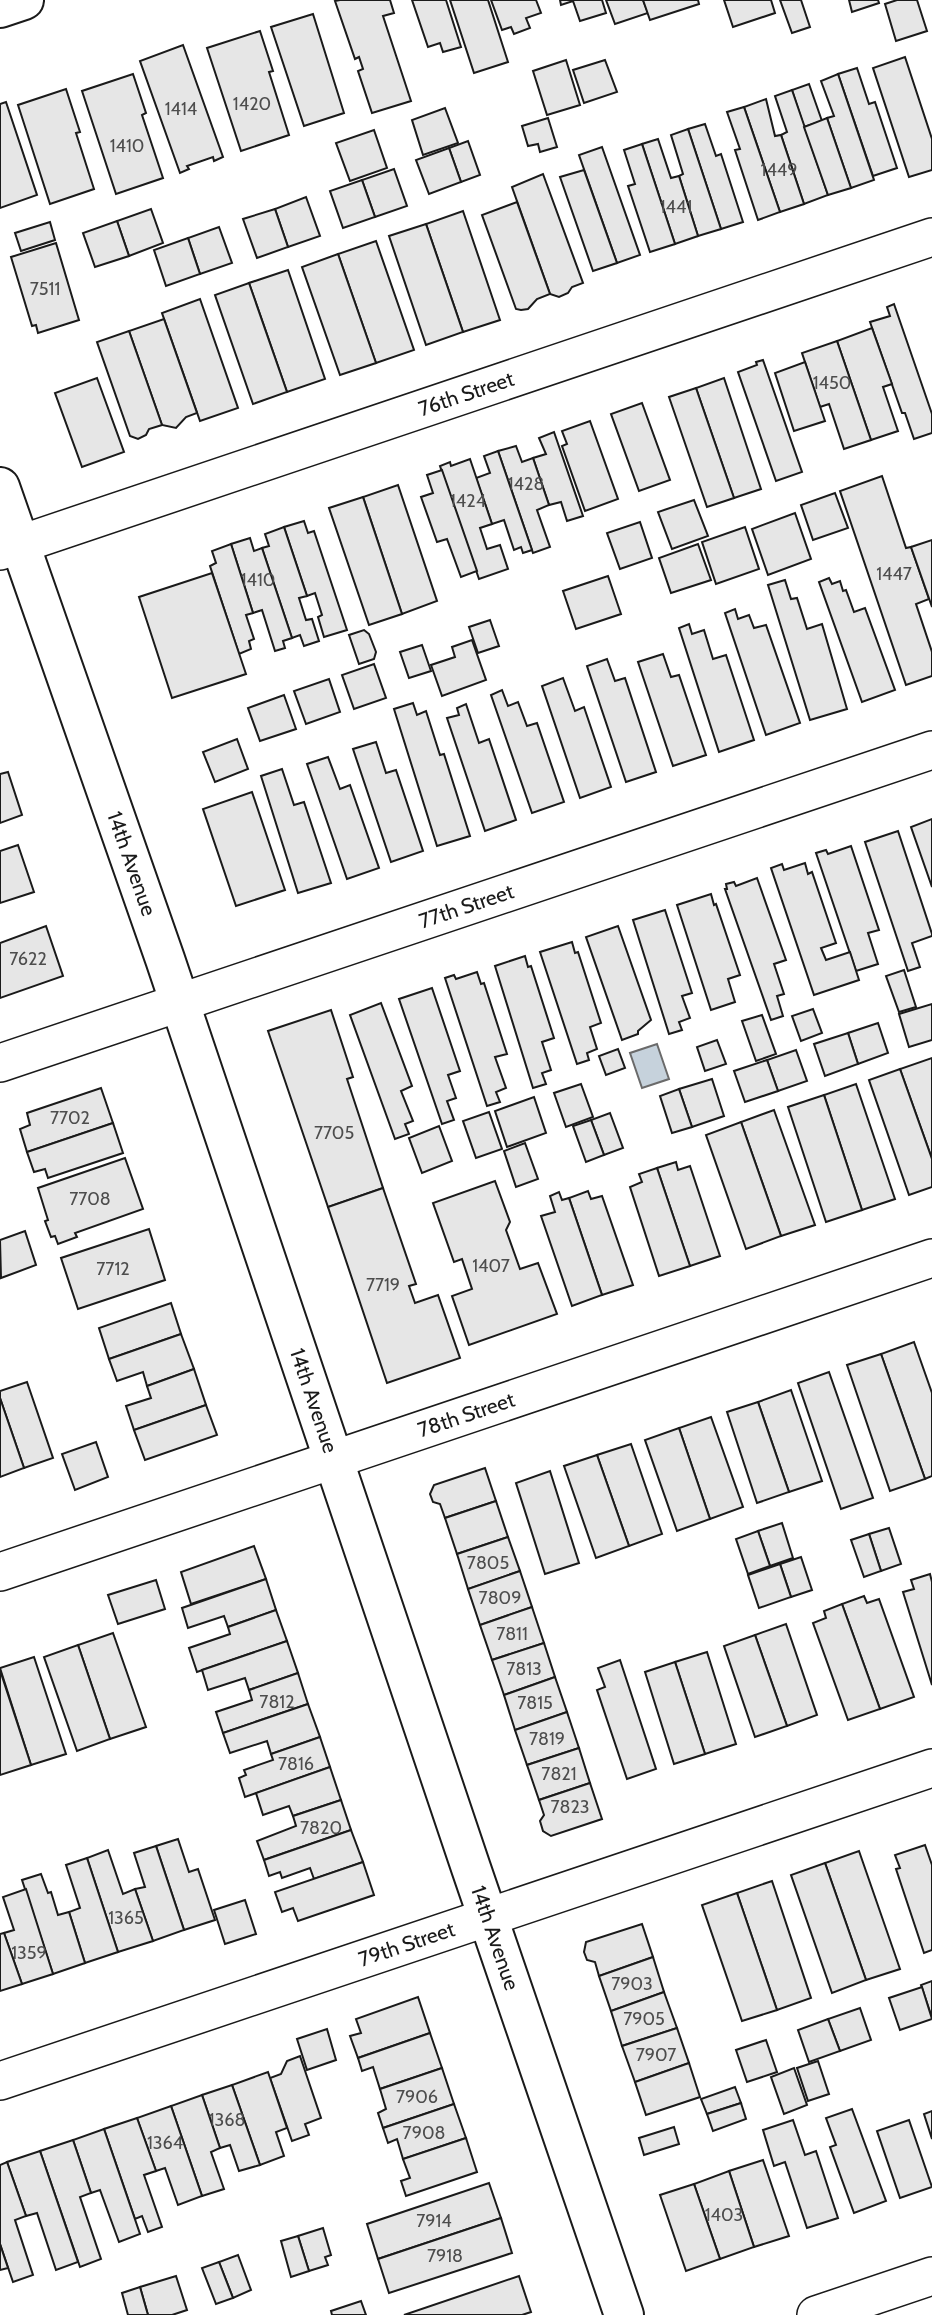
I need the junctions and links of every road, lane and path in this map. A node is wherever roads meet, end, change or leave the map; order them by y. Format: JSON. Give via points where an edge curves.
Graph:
{"nodes":[{"id":1,"x":23,"y":0,"type":"edge"},
{"id":2,"x":0,"y":8,"type":"edge"},
{"id":3,"x":932,"y":237,"type":"edge"},
{"id":4,"x":0,"y":487,"type":"edge"},
{"id":5,"x":9,"y":547,"type":"edge"},
{"id":6,"x":932,"y":750,"type":"edge"},
{"id":7,"x":180,"y":1002,"type":"junction"},
{"id":8,"x":0,"y":1063,"type":"edge"},
{"id":9,"x":932,"y":1258,"type":"edge"},
{"id":10,"x":334,"y":1459,"type":"junction"},
{"id":11,"x":0,"y":1572,"type":"edge"},
{"id":12,"x":932,"y":1768,"type":"edge"},
{"id":13,"x":487,"y":1917,"type":"junction"},
{"id":14,"x":0,"y":2081,"type":"edge"},
{"id":15,"x":932,"y":2276,"type":"edge"},
{"id":16,"x":624,"y":2315,"type":"edge"},
{"id":17,"x":816,"y":2315,"type":"edge"}],
"edges":[{"from":1,"to":2,"type":"main road"},
{"from":3,"to":5,"type":"street","name":"76th Street"},
{"from":4,"to":5,"type":"main road","name":"14th Avenue"},
{"from":5,"to":7,"type":"main road","name":"14th Avenue"},
{"from":6,"to":7,"type":"street","name":"77th Street"},
{"from":7,"to":8,"type":"street","name":"77th Street"},
{"from":7,"to":10,"type":"main road","name":"14th Avenue"},
{"from":9,"to":10,"type":"street","name":"78th Street"},
{"from":10,"to":11,"type":"street","name":"78th Street"},
{"from":10,"to":13,"type":"main road","name":"14th Avenue"},
{"from":12,"to":13,"type":"street","name":"79th Street"},
{"from":13,"to":14,"type":"street","name":"79th Street"},
{"from":13,"to":16,"type":"main road","name":"14th Avenue"},
{"from":15,"to":17,"type":"street"}]}
